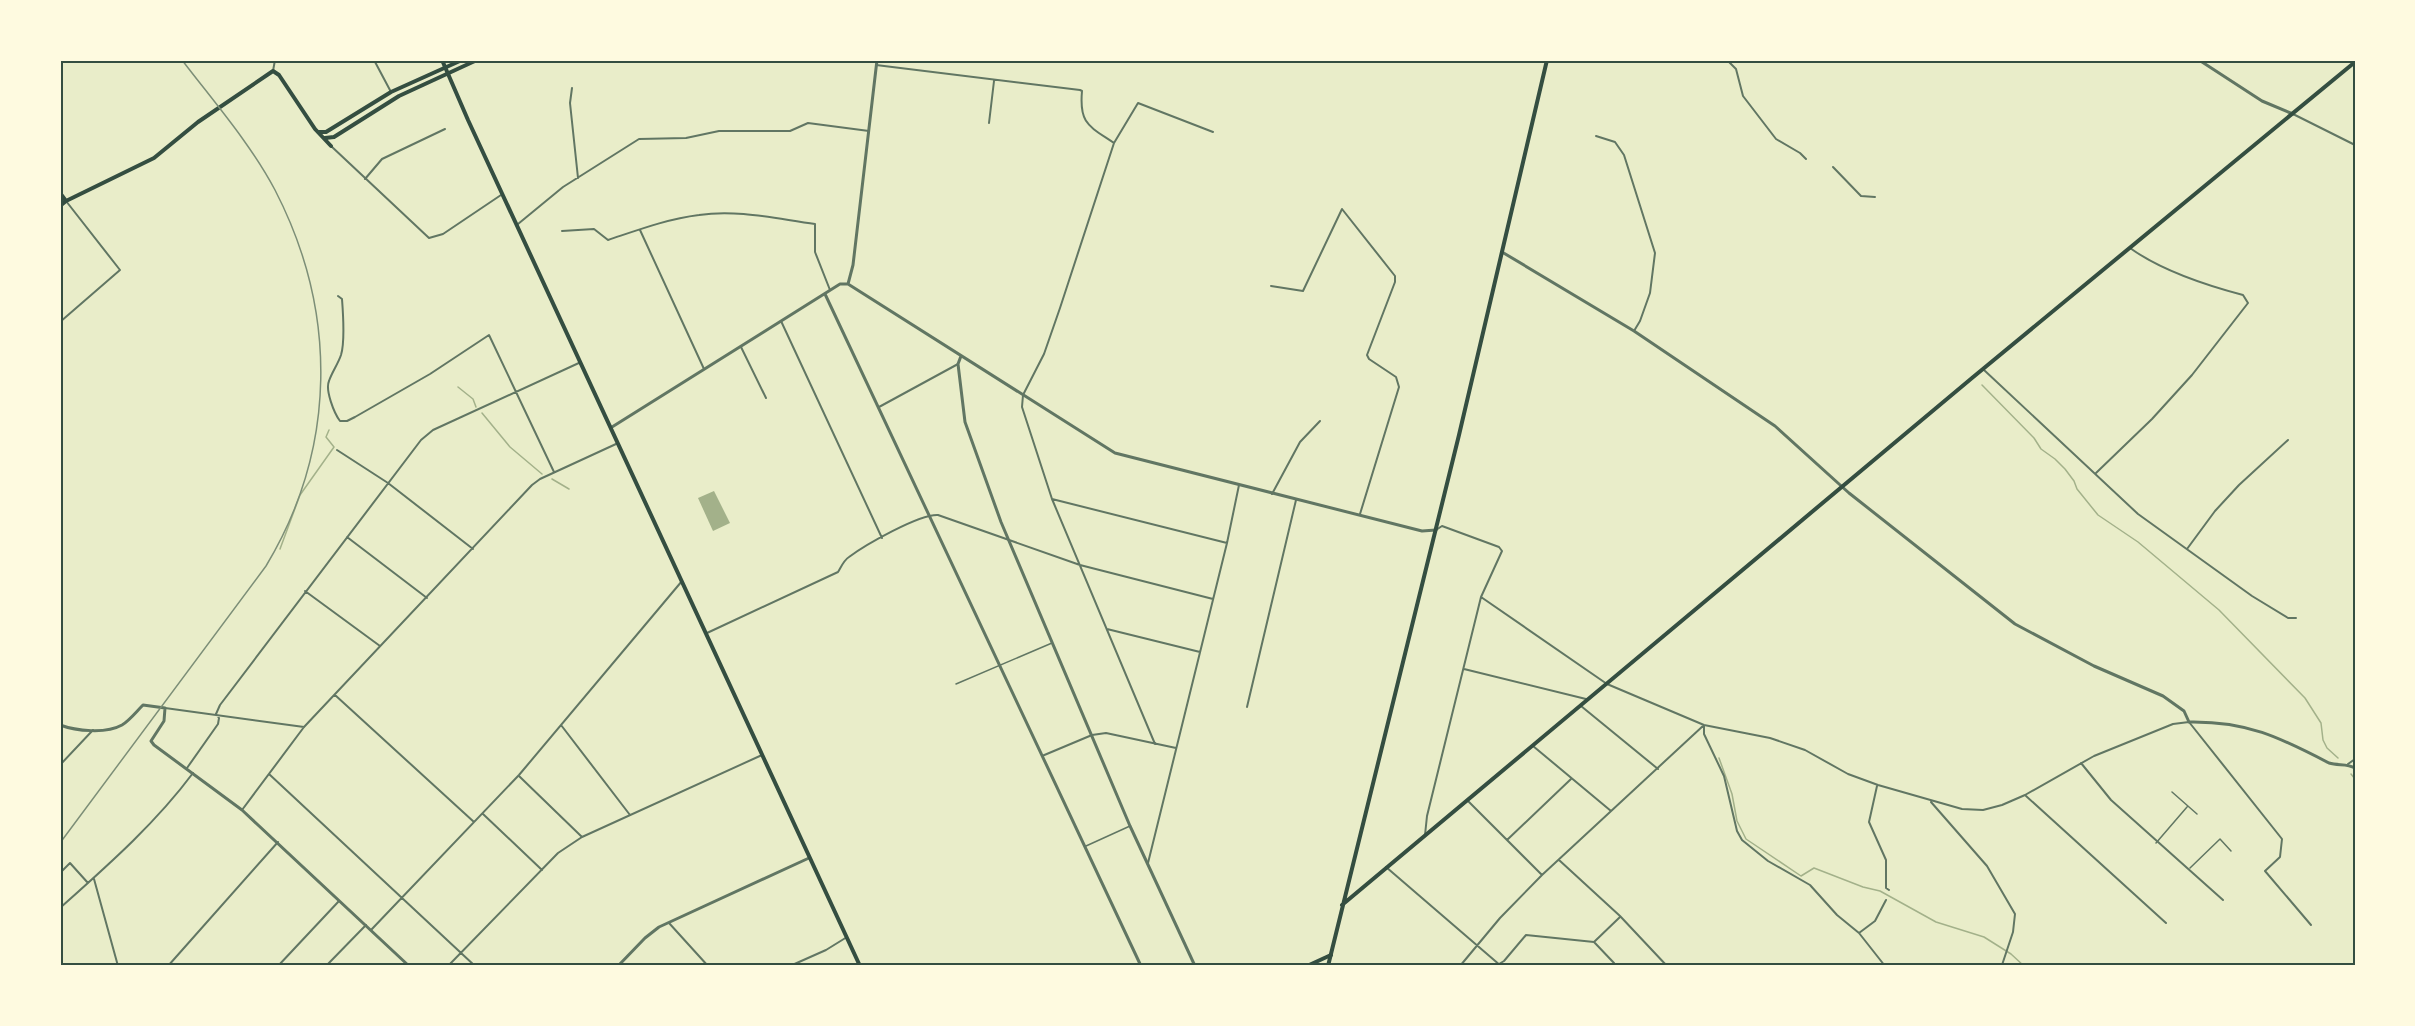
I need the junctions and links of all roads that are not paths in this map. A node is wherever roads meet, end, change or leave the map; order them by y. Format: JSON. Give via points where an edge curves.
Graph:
{"nodes":[{"id":1,"x":275,"y":60,"type":"edge"},
{"id":2,"x":374,"y":60,"type":"edge"},
{"id":3,"x":442,"y":60,"type":"edge"},
{"id":4,"x":462,"y":60,"type":"edge"},
{"id":5,"x":477,"y":60,"type":"edge"},
{"id":6,"x":877,"y":60,"type":"edge"},
{"id":7,"x":1547,"y":60,"type":"edge"},
{"id":8,"x":1727,"y":60,"type":"edge"},
{"id":9,"x":2199,"y":60,"type":"edge"},
{"id":10,"x":2355,"y":62,"type":"edge"},
{"id":11,"x":876,"y":65,"type":"junction"},
{"id":12,"x":446,"y":67,"type":"junction"},
{"id":13,"x":273,"y":71,"type":"junction"},
{"id":14,"x":449,"y":74,"type":"junction"},
{"id":15,"x":994,"y":80,"type":"junction"},
{"id":16,"x":572,"y":88,"type":"dead end"},
{"id":17,"x":391,"y":92,"type":"junction"},
{"id":18,"x":2293,"y":114,"type":"junction"},
{"id":19,"x":989,"y":123,"type":"dead end"},
{"id":20,"x":445,"y":129,"type":"dead end"},
{"id":21,"x":869,"y":131,"type":"junction"},
{"id":22,"x":318,"y":132,"type":"junction"},
{"id":23,"x":1213,"y":132,"type":"dead end"},
{"id":24,"x":1596,"y":136,"type":"dead end"},
{"id":25,"x":334,"y":137,"type":"junction"},
{"id":26,"x":325,"y":138,"type":"junction"},
{"id":27,"x":1114,"y":143,"type":"junction"},
{"id":28,"x":2355,"y":145,"type":"edge"},
{"id":29,"x":331,"y":146,"type":"junction"},
{"id":30,"x":1806,"y":159,"type":"dead end"},
{"id":31,"x":1833,"y":167,"type":"dead end"},
{"id":32,"x":578,"y":178,"type":"junction"},
{"id":33,"x":365,"y":179,"type":"junction"},
{"id":34,"x":60,"y":193,"type":"edge"},
{"id":35,"x":504,"y":194,"type":"junction"},
{"id":36,"x":1875,"y":197,"type":"dead end"},
{"id":37,"x":66,"y":201,"type":"junction"},
{"id":38,"x":60,"y":206,"type":"edge"},
{"id":39,"x":518,"y":224,"type":"junction"},
{"id":40,"x":640,"y":230,"type":"junction"},
{"id":41,"x":562,"y":231,"type":"dead end"},
{"id":42,"x":2130,"y":248,"type":"junction"},
{"id":43,"x":1502,"y":252,"type":"junction"},
{"id":44,"x":848,"y":284,"type":"junction"},
{"id":45,"x":1271,"y":286,"type":"dead end"},
{"id":46,"x":831,"y":290,"type":"junction"},
{"id":47,"x":825,"y":294,"type":"junction"},
{"id":48,"x":338,"y":296,"type":"dead end"},
{"id":49,"x":781,"y":321,"type":"junction"},
{"id":50,"x":60,"y":322,"type":"edge"},
{"id":51,"x":1634,"y":331,"type":"junction"},
{"id":52,"x":741,"y":347,"type":"junction"},
{"id":53,"x":961,"y":356,"type":"junction"},
{"id":54,"x":581,"y":362,"type":"junction"},
{"id":55,"x":958,"y":363,"type":"junction"},
{"id":56,"x":704,"y":370,"type":"junction"},
{"id":57,"x":1984,"y":370,"type":"junction"},
{"id":58,"x":516,"y":392,"type":"junction"},
{"id":59,"x":1023,"y":395,"type":"junction"},
{"id":60,"x":766,"y":398,"type":"dead end"},
{"id":61,"x":878,"y":407,"type":"junction"},
{"id":62,"x":1320,"y":421,"type":"dead end"},
{"id":63,"x":612,"y":427,"type":"junction"},
{"id":64,"x":2288,"y":440,"type":"dead end"},
{"id":65,"x":619,"y":442,"type":"junction"},
{"id":66,"x":337,"y":450,"type":"dead end"},
{"id":67,"x":554,"y":472,"type":"junction"},
{"id":68,"x":2096,"y":473,"type":"junction"},
{"id":69,"x":388,"y":483,"type":"junction"},
{"id":70,"x":1239,"y":485,"type":"junction"},
{"id":71,"x":1842,"y":488,"type":"junction"},
{"id":72,"x":1272,"y":494,"type":"junction"},
{"id":73,"x":1052,"y":499,"type":"junction"},
{"id":74,"x":1296,"y":500,"type":"junction"},
{"id":75,"x":929,"y":514,"type":"junction"},
{"id":76,"x":1360,"y":514,"type":"junction"},
{"id":77,"x":1436,"y":530,"type":"junction"},
{"id":78,"x":347,"y":537,"type":"junction"},
{"id":79,"x":882,"y":538,"type":"junction"},
{"id":80,"x":1007,"y":539,"type":"junction"},
{"id":81,"x":1227,"y":543,"type":"junction"},
{"id":82,"x":473,"y":549,"type":"junction"},
{"id":83,"x":2187,"y":549,"type":"junction"},
{"id":84,"x":1080,"y":566,"type":"junction"},
{"id":85,"x":682,"y":581,"type":"junction"},
{"id":86,"x":305,"y":591,"type":"junction"},
{"id":87,"x":1480,"y":597,"type":"junction"},
{"id":88,"x":427,"y":598,"type":"junction"},
{"id":89,"x":1213,"y":599,"type":"junction"},
{"id":90,"x":2296,"y":618,"type":"dead end"},
{"id":91,"x":1107,"y":629,"type":"junction"},
{"id":92,"x":707,"y":633,"type":"junction"},
{"id":93,"x":1052,"y":643,"type":"junction"},
{"id":94,"x":380,"y":646,"type":"junction"},
{"id":95,"x":1200,"y":652,"type":"junction"},
{"id":96,"x":1000,"y":667,"type":"junction"},
{"id":97,"x":1464,"y":669,"type":"junction"},
{"id":98,"x":956,"y":684,"type":"dead end"},
{"id":99,"x":1607,"y":684,"type":"junction"},
{"id":100,"x":335,"y":694,"type":"junction"},
{"id":101,"x":1589,"y":699,"type":"junction"},
{"id":102,"x":1581,"y":706,"type":"junction"},
{"id":103,"x":1247,"y":707,"type":"dead end"},
{"id":104,"x":165,"y":708,"type":"junction"},
{"id":105,"x":216,"y":714,"type":"junction"},
{"id":106,"x":2189,"y":722,"type":"junction"},
{"id":107,"x":561,"y":725,"type":"junction"},
{"id":108,"x":1704,"y":725,"type":"junction"},
{"id":109,"x":61,"y":727,"type":"edge"},
{"id":110,"x":304,"y":727,"type":"junction"},
{"id":111,"x":93,"y":730,"type":"junction"},
{"id":112,"x":1092,"y":735,"type":"junction"},
{"id":113,"x":1155,"y":744,"type":"junction"},
{"id":114,"x":1533,"y":746,"type":"junction"},
{"id":115,"x":1176,"y":748,"type":"junction"},
{"id":116,"x":762,"y":755,"type":"junction"},
{"id":117,"x":1042,"y":756,"type":"junction"},
{"id":118,"x":2355,"y":759,"type":"edge"},
{"id":119,"x":2081,"y":763,"type":"junction"},
{"id":120,"x":60,"y":765,"type":"edge"},
{"id":121,"x":2349,"y":765,"type":"junction"},
{"id":122,"x":187,"y":768,"type":"junction"},
{"id":123,"x":2355,"y":768,"type":"edge"},
{"id":124,"x":1658,"y":769,"type":"junction"},
{"id":125,"x":193,"y":773,"type":"junction"},
{"id":126,"x":269,"y":774,"type":"junction"},
{"id":127,"x":519,"y":776,"type":"junction"},
{"id":128,"x":1571,"y":779,"type":"junction"},
{"id":129,"x":1878,"y":785,"type":"junction"},
{"id":130,"x":2172,"y":792,"type":"dead end"},
{"id":131,"x":2025,"y":795,"type":"junction"},
{"id":132,"x":1468,"y":801,"type":"junction"},
{"id":133,"x":1931,"y":802,"type":"junction"},
{"id":134,"x":2187,"y":807,"type":"junction"},
{"id":135,"x":242,"y":810,"type":"junction"},
{"id":136,"x":1611,"y":811,"type":"junction"},
{"id":137,"x":483,"y":814,"type":"junction"},
{"id":138,"x":2197,"y":814,"type":"dead end"},
{"id":139,"x":630,"y":816,"type":"junction"},
{"id":140,"x":474,"y":822,"type":"junction"},
{"id":141,"x":1130,"y":826,"type":"junction"},
{"id":142,"x":1425,"y":836,"type":"junction"},
{"id":143,"x":582,"y":837,"type":"junction"},
{"id":144,"x":1507,"y":840,"type":"junction"},
{"id":145,"x":278,"y":842,"type":"junction"},
{"id":146,"x":2156,"y":843,"type":"junction"},
{"id":147,"x":1085,"y":847,"type":"junction"},
{"id":148,"x":2231,"y":851,"type":"dead end"},
{"id":149,"x":809,"y":858,"type":"junction"},
{"id":150,"x":1558,"y":860,"type":"junction"},
{"id":151,"x":1148,"y":863,"type":"junction"},
{"id":152,"x":1386,"y":867,"type":"junction"},
{"id":153,"x":2189,"y":869,"type":"junction"},
{"id":154,"x":542,"y":870,"type":"junction"},
{"id":155,"x":60,"y":873,"type":"edge"},
{"id":156,"x":1542,"y":875,"type":"junction"},
{"id":157,"x":94,"y":879,"type":"junction"},
{"id":158,"x":88,"y":883,"type":"junction"},
{"id":159,"x":1889,"y":891,"type":"dead end"},
{"id":160,"x":402,"y":898,"type":"junction"},
{"id":161,"x":1887,"y":900,"type":"dead end"},
{"id":162,"x":2223,"y":900,"type":"dead end"},
{"id":163,"x":339,"y":901,"type":"junction"},
{"id":164,"x":1342,"y":905,"type":"junction"},
{"id":165,"x":60,"y":908,"type":"edge"},
{"id":166,"x":1620,"y":916,"type":"junction"},
{"id":167,"x":669,"y":923,"type":"junction"},
{"id":168,"x":2166,"y":923,"type":"dead end"},
{"id":169,"x":2311,"y":925,"type":"dead end"},
{"id":170,"x":366,"y":926,"type":"junction"},
{"id":171,"x":371,"y":930,"type":"junction"},
{"id":172,"x":1859,"y":933,"type":"junction"},
{"id":173,"x":847,"y":937,"type":"junction"},
{"id":174,"x":1594,"y":942,"type":"junction"},
{"id":175,"x":1476,"y":944,"type":"junction"},
{"id":176,"x":461,"y":952,"type":"junction"},
{"id":177,"x":1331,"y":955,"type":"junction"},
{"id":178,"x":1614,"y":963,"type":"dead end"},
{"id":179,"x":1500,"y":965,"type":"edge"},
{"id":180,"x":2002,"y":965,"type":"edge"},
{"id":181,"x":118,"y":966,"type":"edge"},
{"id":182,"x":168,"y":966,"type":"edge"},
{"id":183,"x":278,"y":966,"type":"edge"},
{"id":184,"x":326,"y":966,"type":"edge"},
{"id":185,"x":409,"y":966,"type":"edge"},
{"id":186,"x":448,"y":966,"type":"edge"},
{"id":187,"x":475,"y":966,"type":"edge"},
{"id":188,"x":618,"y":966,"type":"edge"},
{"id":189,"x":708,"y":966,"type":"edge"},
{"id":190,"x":790,"y":966,"type":"edge"},
{"id":191,"x":860,"y":966,"type":"edge"},
{"id":192,"x":1141,"y":966,"type":"edge"},
{"id":193,"x":1195,"y":966,"type":"edge"},
{"id":194,"x":1307,"y":966,"type":"edge"},
{"id":195,"x":1328,"y":966,"type":"edge"},
{"id":196,"x":1460,"y":966,"type":"edge"},
{"id":197,"x":1667,"y":966,"type":"edge"},
{"id":198,"x":1885,"y":966,"type":"edge"}],
"edges":[{"from":1,"to":13,"type":"street"},
{"from":2,"to":17,"type":"street"},
{"from":3,"to":12,"type":"main road"},
{"from":4,"to":12,"type":"main road"},
{"from":5,"to":14,"type":"main road"},
{"from":6,"to":11,"type":"street"},
{"from":7,"to":43,"type":"main road"},
{"from":8,"to":30,"type":"street","via":[[1736,69],[1743,96],[1776,139]]},
{"from":9,"to":18,"type":"street","via":[[2262,101]]},
{"from":10,"to":18,"type":"main road"},
{"from":11,"to":15,"type":"street"},
{"from":11,"to":21,"type":"street"},
{"from":12,"to":14,"type":"main road"},
{"from":12,"to":17,"type":"main road"},
{"from":13,"to":22,"type":"main road"},
{"from":13,"to":37,"type":"main road","via":[[198,122],[154,158]]},
{"from":14,"to":25,"type":"main road","via":[[399,96]]},
{"from":14,"to":35,"type":"main road"},
{"from":15,"to":19,"type":"street"},
{"from":15,"to":27,"type":"street","via":[[1082,91],[1080,109],[1087,124]]},
{"from":16,"to":32,"type":"street"},
{"from":17,"to":22,"type":"main road","via":[[326,132]]},
{"from":18,"to":28,"type":"street"},
{"from":18,"to":42,"type":"main road"},
{"from":20,"to":33,"type":"street","via":[[382,159]]},
{"from":21,"to":32,"type":"street","via":[[808,123],[790,131],[729,131],[687,138],[639,139]]},
{"from":21,"to":44,"type":"street"},
{"from":22,"to":26,"type":"main road"},
{"from":23,"to":27,"type":"street","via":[[1138,103]]},
{"from":24,"to":51,"type":"street","via":[[1615,142],[1624,155],[1655,253],[1650,293]]},
{"from":25,"to":26,"type":"main road"},
{"from":25,"to":29,"type":"main road"},
{"from":26,"to":29,"type":"main road"},
{"from":27,"to":59,"type":"street","via":[[1044,354]]},
{"from":29,"to":33,"type":"street"},
{"from":31,"to":36,"type":"street","via":[[1861,196]]},
{"from":32,"to":39,"type":"street","via":[[543,201]]},
{"from":33,"to":35,"type":"street","via":[[429,238],[443,234]]},
{"from":34,"to":37,"type":"main road"},
{"from":35,"to":39,"type":"main road"},
{"from":37,"to":38,"type":"main road"},
{"from":37,"to":50,"type":"street","via":[[120,270]]},
{"from":39,"to":54,"type":"main road"},
{"from":40,"to":41,"type":"street","via":[[608,240],[594,229]]},
{"from":40,"to":46,"type":"street","via":[[672,219],[722,214],[815,224],[814,252]]},
{"from":40,"to":56,"type":"street"},
{"from":42,"to":57,"type":"main road"},
{"from":42,"to":68,"type":"street","via":[[2163,267],[2243,295],[2248,303],[2192,375]]},
{"from":43,"to":51,"type":"street"},
{"from":43,"to":77,"type":"main road"},
{"from":44,"to":46,"type":"street"},
{"from":44,"to":53,"type":"street"},
{"from":45,"to":76,"type":"street","via":[[1303,291],[1342,209],[1395,276],[1367,355],[1396,377],[1399,387]]},
{"from":46,"to":47,"type":"street"},
{"from":47,"to":49,"type":"street"},
{"from":47,"to":61,"type":"street"},
{"from":48,"to":58,"type":"street","via":[[344,315],[343,344],[328,386],[337,417],[344,422],[489,336]]},
{"from":49,"to":52,"type":"street"},
{"from":49,"to":79,"type":"street"},
{"from":51,"to":71,"type":"street","via":[[1775,426]]},
{"from":52,"to":56,"type":"street"},
{"from":52,"to":60,"type":"street"},
{"from":53,"to":55,"type":"street"},
{"from":53,"to":59,"type":"street"},
{"from":54,"to":58,"type":"street"},
{"from":54,"to":63,"type":"main road"},
{"from":55,"to":61,"type":"street"},
{"from":55,"to":80,"type":"street","via":[[965,422]]},
{"from":56,"to":63,"type":"street"},
{"from":57,"to":68,"type":"street"},
{"from":57,"to":71,"type":"main road"},
{"from":58,"to":67,"type":"street"},
{"from":58,"to":69,"type":"street","via":[[433,430]]},
{"from":59,"to":70,"type":"street","via":[[1115,453]]},
{"from":59,"to":73,"type":"street","via":[[1022,407]]},
{"from":61,"to":75,"type":"street"},
{"from":62,"to":72,"type":"street","via":[[1300,442]]},
{"from":63,"to":65,"type":"main road"},
{"from":64,"to":83,"type":"street","via":[[2239,485]]},
{"from":65,"to":67,"type":"street"},
{"from":65,"to":85,"type":"main road"},
{"from":66,"to":69,"type":"street"},
{"from":67,"to":82,"type":"street","via":[[532,485]]},
{"from":68,"to":83,"type":"street","via":[[2138,514]]},
{"from":69,"to":78,"type":"street"},
{"from":69,"to":82,"type":"street"},
{"from":70,"to":72,"type":"street"},
{"from":70,"to":81,"type":"street"},
{"from":71,"to":99,"type":"main road"},
{"from":71,"to":106,"type":"street","via":[[2015,624],[2094,666],[2163,696],[2184,711]]},
{"from":72,"to":74,"type":"street"},
{"from":73,"to":81,"type":"street"},
{"from":73,"to":84,"type":"street"},
{"from":74,"to":76,"type":"street"},
{"from":74,"to":103,"type":"street"},
{"from":75,"to":79,"type":"street"},
{"from":75,"to":80,"type":"street"},
{"from":75,"to":96,"type":"street"},
{"from":76,"to":77,"type":"street","via":[[1422,531]]},
{"from":77,"to":87,"type":"street","via":[[1442,526],[1502,550]]},
{"from":77,"to":164,"type":"main road"},
{"from":78,"to":86,"type":"street"},
{"from":78,"to":88,"type":"street"},
{"from":79,"to":92,"type":"street","via":[[846,558],[838,572]]},
{"from":80,"to":84,"type":"street"},
{"from":80,"to":93,"type":"street"},
{"from":81,"to":89,"type":"street"},
{"from":82,"to":88,"type":"street"},
{"from":83,"to":90,"type":"street","via":[[2252,596],[2288,618]]},
{"from":84,"to":89,"type":"street"},
{"from":84,"to":91,"type":"street"},
{"from":85,"to":92,"type":"main road"},
{"from":85,"to":107,"type":"street"},
{"from":86,"to":94,"type":"street"},
{"from":86,"to":105,"type":"street"},
{"from":87,"to":97,"type":"street"},
{"from":87,"to":99,"type":"street"},
{"from":88,"to":94,"type":"street"},
{"from":89,"to":95,"type":"street"},
{"from":91,"to":95,"type":"street"},
{"from":91,"to":113,"type":"street"},
{"from":92,"to":116,"type":"main road"},
{"from":93,"to":96,"type":"lane"},
{"from":93,"to":112,"type":"street"},
{"from":94,"to":100,"type":"street"},
{"from":95,"to":115,"type":"street"},
{"from":96,"to":98,"type":"lane"},
{"from":96,"to":117,"type":"street"},
{"from":97,"to":101,"type":"street"},
{"from":97,"to":142,"type":"street"},
{"from":99,"to":101,"type":"main road"},
{"from":99,"to":108,"type":"street"},
{"from":100,"to":110,"type":"street"},
{"from":100,"to":140,"type":"street"},
{"from":101,"to":102,"type":"main road"},
{"from":102,"to":114,"type":"main road"},
{"from":102,"to":124,"type":"street"},
{"from":104,"to":105,"type":"street"},
{"from":104,"to":111,"type":"street","via":[[143,705],[121,725]]},
{"from":104,"to":122,"type":"street","via":[[164,721],[151,741]]},
{"from":105,"to":110,"type":"street"},
{"from":105,"to":122,"type":"street","via":[[218,724]]},
{"from":106,"to":119,"type":"street","via":[[2147,733]]},
{"from":106,"to":121,"type":"street","via":[[2260,731],[2329,763]]},
{"from":106,"to":169,"type":"street","via":[[2282,840],[2280,856],[2265,871]]},
{"from":107,"to":127,"type":"street"},
{"from":107,"to":139,"type":"street"},
{"from":108,"to":124,"type":"street"},
{"from":108,"to":129,"type":"street","via":[[1770,738]]},
{"from":108,"to":172,"type":"street","via":[[1742,840],[1768,861],[1810,885]]},
{"from":109,"to":111,"type":"street"},
{"from":110,"to":126,"type":"street"},
{"from":111,"to":120,"type":"street"},
{"from":112,"to":113,"type":"street","via":[[1115,734]]},
{"from":112,"to":117,"type":"street"},
{"from":112,"to":141,"type":"street"},
{"from":113,"to":115,"type":"street"},
{"from":114,"to":128,"type":"street"},
{"from":114,"to":132,"type":"main road"},
{"from":115,"to":151,"type":"street"},
{"from":116,"to":139,"type":"street"},
{"from":116,"to":149,"type":"main road"},
{"from":117,"to":147,"type":"street"},
{"from":118,"to":121,"type":"street"},
{"from":119,"to":131,"type":"street"},
{"from":119,"to":146,"type":"street","via":[[2110,800]]},
{"from":121,"to":123,"type":"street"},
{"from":122,"to":125,"type":"street"},
{"from":124,"to":136,"type":"street"},
{"from":125,"to":135,"type":"street"},
{"from":125,"to":157,"type":"street","via":[[171,802]]},
{"from":126,"to":135,"type":"street"},
{"from":126,"to":160,"type":"street"},
{"from":127,"to":137,"type":"street"},
{"from":127,"to":143,"type":"street"},
{"from":128,"to":136,"type":"street"},
{"from":128,"to":144,"type":"street"},
{"from":129,"to":133,"type":"street"},
{"from":129,"to":159,"type":"street","via":[[1869,822],[1886,860]]},
{"from":130,"to":134,"type":"lane"},
{"from":131,"to":133,"type":"street","via":[[1983,810]]},
{"from":131,"to":168,"type":"street"},
{"from":132,"to":142,"type":"main road"},
{"from":132,"to":144,"type":"street"},
{"from":133,"to":180,"type":"street","via":[[1987,866],[2015,914]]},
{"from":134,"to":138,"type":"lane"},
{"from":134,"to":146,"type":"lane"},
{"from":135,"to":145,"type":"street"},
{"from":136,"to":150,"type":"street"},
{"from":137,"to":140,"type":"street"},
{"from":137,"to":154,"type":"street"},
{"from":139,"to":143,"type":"street"},
{"from":140,"to":160,"type":"street"},
{"from":141,"to":147,"type":"lane"},
{"from":141,"to":151,"type":"street"},
{"from":142,"to":152,"type":"main road"},
{"from":143,"to":154,"type":"street"},
{"from":144,"to":156,"type":"street"},
{"from":145,"to":163,"type":"street"},
{"from":145,"to":182,"type":"street"},
{"from":146,"to":153,"type":"street"},
{"from":147,"to":192,"type":"street"},
{"from":148,"to":153,"type":"lane","via":[[2220,839]]},
{"from":149,"to":167,"type":"street"},
{"from":149,"to":173,"type":"main road"},
{"from":150,"to":156,"type":"street"},
{"from":150,"to":166,"type":"street"},
{"from":151,"to":193,"type":"street"},
{"from":152,"to":164,"type":"main road"},
{"from":152,"to":175,"type":"street"},
{"from":153,"to":162,"type":"street"},
{"from":154,"to":176,"type":"street"},
{"from":155,"to":158,"type":"street","via":[[70,863]]},
{"from":156,"to":175,"type":"street"},
{"from":157,"to":158,"type":"street"},
{"from":157,"to":181,"type":"street"},
{"from":158,"to":165,"type":"street"},
{"from":160,"to":171,"type":"street"},
{"from":160,"to":176,"type":"street"},
{"from":161,"to":172,"type":"street","via":[[1875,921]]},
{"from":163,"to":170,"type":"street"},
{"from":163,"to":183,"type":"street"},
{"from":164,"to":177,"type":"main road"},
{"from":166,"to":174,"type":"street"},
{"from":166,"to":197,"type":"street"},
{"from":167,"to":188,"type":"street","via":[[651,932]]},
{"from":167,"to":189,"type":"street"},
{"from":170,"to":171,"type":"street"},
{"from":170,"to":184,"type":"street"},
{"from":171,"to":185,"type":"street"},
{"from":172,"to":198,"type":"street"},
{"from":173,"to":190,"type":"street"},
{"from":173,"to":191,"type":"main road"},
{"from":174,"to":178,"type":"street"},
{"from":174,"to":179,"type":"street","via":[[1526,935]]},
{"from":175,"to":179,"type":"street"},
{"from":175,"to":196,"type":"street"},
{"from":176,"to":186,"type":"street"},
{"from":176,"to":187,"type":"street"},
{"from":177,"to":194,"type":"main road"},
{"from":177,"to":195,"type":"main road"}]}
